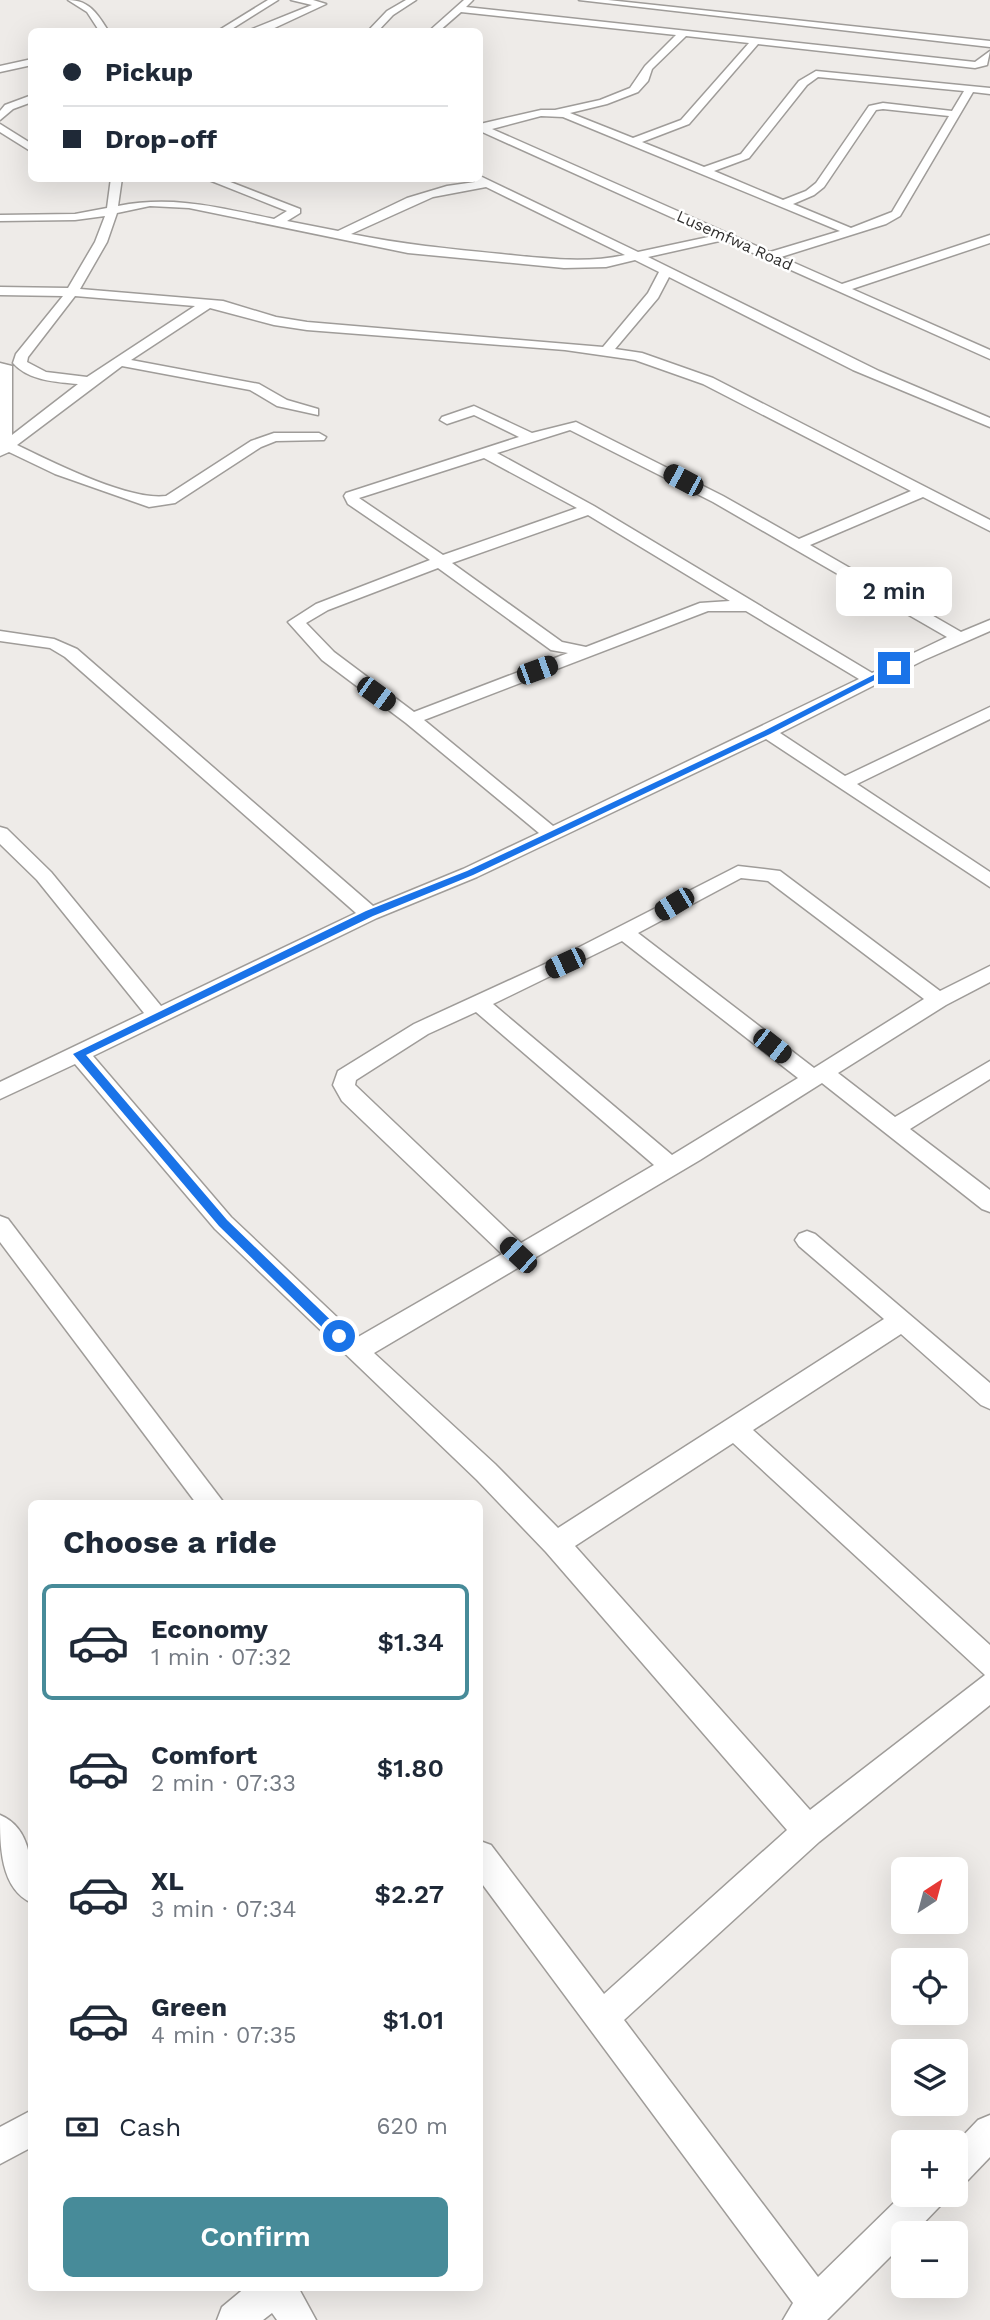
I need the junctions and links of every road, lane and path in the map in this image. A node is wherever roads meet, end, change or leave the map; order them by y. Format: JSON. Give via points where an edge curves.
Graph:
{"nodes":[{"id":1,"x":72,"y":0,"type":"edge"},
{"id":2,"x":274,"y":0,"type":"edge"},
{"id":3,"x":295,"y":0,"type":"edge"},
{"id":4,"x":412,"y":0,"type":"edge"},
{"id":5,"x":469,"y":0,"type":"edge"},
{"id":6,"x":583,"y":0,"type":"edge"},
{"id":7,"x":702,"y":0,"type":"edge"},
{"id":8,"x":458,"y":9,"type":"junction"},
{"id":9,"x":691,"y":11,"type":"junction"},
{"id":10,"x":102,"y":28,"type":"edge"},
{"id":11,"x":227,"y":28,"type":"edge"},
{"id":12,"x":267,"y":28,"type":"edge"},
{"id":13,"x":375,"y":28,"type":"edge"},
{"id":14,"x":437,"y":28,"type":"edge"},
{"id":15,"x":684,"y":33,"type":"junction"},
{"id":16,"x":756,"y":41,"type":"junction"},
{"id":17,"x":990,"y":44,"type":"edge"},
{"id":18,"x":990,"y":54,"type":"edge"},
{"id":19,"x":28,"y":63,"type":"edge"},
{"id":20,"x":886,"y":68,"type":"junction"},
{"id":21,"x":0,"y":69,"type":"edge"},
{"id":22,"x":970,"y":89,"type":"junction"},
{"id":23,"x":990,"y":91,"type":"edge"},
{"id":24,"x":28,"y":100,"type":"edge"},
{"id":25,"x":1,"y":113,"type":"edge"},
{"id":26,"x":556,"y":113,"type":"junction"},
{"id":27,"x":954,"y":114,"type":"junction"},
{"id":28,"x":0,"y":127,"type":"edge"},
{"id":29,"x":483,"y":127,"type":"edge"},
{"id":30,"x":483,"y":128,"type":"edge"},
{"id":31,"x":28,"y":135,"type":"edge"},
{"id":32,"x":18,"y":139,"type":"junction"},
{"id":33,"x":635,"y":141,"type":"junction"},
{"id":34,"x":3,"y":146,"type":"dead end"},
{"id":35,"x":28,"y":146,"type":"edge"},
{"id":36,"x":705,"y":171,"type":"junction"},
{"id":37,"x":116,"y":182,"type":"edge"},
{"id":38,"x":220,"y":182,"type":"edge"},
{"id":39,"x":475,"y":182,"type":"edge"},
{"id":40,"x":483,"y":182,"type":"edge"},
{"id":41,"x":782,"y":204,"type":"junction"},
{"id":42,"x":112,"y":211,"type":"junction"},
{"id":43,"x":0,"y":218,"type":"edge"},
{"id":44,"x":275,"y":223,"type":"junction"},
{"id":45,"x":849,"y":231,"type":"junction"},
{"id":46,"x":340,"y":235,"type":"junction"},
{"id":47,"x":727,"y":236,"type":"junction"},
{"id":48,"x":990,"y":239,"type":"edge"},
{"id":49,"x":634,"y":256,"type":"junction"},
{"id":50,"x":771,"y":256,"type":"junction"},
{"id":51,"x":665,"y":273,"type":"junction"},
{"id":52,"x":842,"y":288,"type":"junction"},
{"id":53,"x":0,"y":291,"type":"edge"},
{"id":54,"x":72,"y":292,"type":"junction"},
{"id":55,"x":207,"y":304,"type":"junction"},
{"id":56,"x":608,"y":350,"type":"junction"},
{"id":57,"x":990,"y":355,"type":"edge"},
{"id":58,"x":122,"y":362,"type":"junction"},
{"id":59,"x":3,"y":366,"type":"edge"},
{"id":60,"x":22,"y":366,"type":"junction"},
{"id":61,"x":90,"y":381,"type":"junction"},
{"id":62,"x":313,"y":412,"type":"dead end"},
{"id":63,"x":447,"y":420,"type":"dead end"},
{"id":64,"x":990,"y":423,"type":"edge"},
{"id":65,"x":319,"y":437,"type":"dead end"},
{"id":66,"x":529,"y":437,"type":"junction"},
{"id":67,"x":4,"y":449,"type":"edge"},
{"id":68,"x":484,"y":452,"type":"junction"},
{"id":69,"x":925,"y":491,"type":"junction"},
{"id":70,"x":589,"y":509,"type":"junction"},
{"id":71,"x":990,"y":526,"type":"edge"},
{"id":72,"x":798,"y":545,"type":"junction"},
{"id":73,"x":442,"y":562,"type":"junction"},
{"id":74,"x":746,"y":606,"type":"junction"},
{"id":75,"x":990,"y":625,"type":"edge"},
{"id":76,"x":0,"y":636,"type":"edge"},
{"id":77,"x":960,"y":638,"type":"junction"},
{"id":78,"x":559,"y":654,"type":"junction"},
{"id":79,"x":870,"y":679,"type":"junction"},
{"id":80,"x":990,"y":712,"type":"edge"},
{"id":81,"x":412,"y":719,"type":"junction"},
{"id":82,"x":767,"y":732,"type":"junction"},
{"id":83,"x":845,"y":783,"type":"junction"},
{"id":84,"x":0,"y":833,"type":"edge"},
{"id":85,"x":550,"y":833,"type":"junction"},
{"id":86,"x":990,"y":881,"type":"edge"},
{"id":87,"x":370,"y":914,"type":"junction"},
{"id":88,"x":625,"y":933,"type":"junction"},
{"id":89,"x":990,"y":973,"type":"edge"},
{"id":90,"x":939,"y":1000,"type":"junction"},
{"id":91,"x":479,"y":1004,"type":"junction"},
{"id":92,"x":157,"y":1015,"type":"junction"},
{"id":93,"x":79,"y":1054,"type":"junction"},
{"id":94,"x":990,"y":1069,"type":"edge"},
{"id":95,"x":819,"y":1076,"type":"junction"},
{"id":96,"x":0,"y":1091,"type":"edge"},
{"id":97,"x":894,"y":1128,"type":"junction"},
{"id":98,"x":670,"y":1166,"type":"junction"},
{"id":99,"x":990,"y":1203,"type":"edge"},
{"id":100,"x":3,"y":1233,"type":"edge"},
{"id":101,"x":807,"y":1240,"type":"dead end"},
{"id":102,"x":518,"y":1255,"type":"junction"},
{"id":103,"x":902,"y":1320,"type":"junction"},
{"id":104,"x":356,"y":1351,"type":"junction"},
{"id":105,"x":990,"y":1398,"type":"edge"},
{"id":106,"x":734,"y":1428,"type":"junction"},
{"id":107,"x":209,"y":1500,"type":"edge"},
{"id":108,"x":556,"y":1544,"type":"junction"},
{"id":109,"x":990,"y":1664,"type":"edge"},
{"id":110,"x":990,"y":1687,"type":"edge"},
{"id":111,"x":0,"y":1830,"type":"edge"},
{"id":112,"x":808,"y":1831,"type":"junction"},
{"id":113,"x":483,"y":1860,"type":"edge"},
{"id":114,"x":8,"y":1861,"type":"edge"},
{"id":115,"x":28,"y":1883,"type":"edge"},
{"id":116,"x":602,"y":2018,"type":"junction"},
{"id":117,"x":28,"y":2130,"type":"edge"},
{"id":118,"x":990,"y":2133,"type":"edge"},
{"id":119,"x":0,"y":2147,"type":"edge"},
{"id":120,"x":968,"y":2156,"type":"edge"},
{"id":121,"x":915,"y":2207,"type":"edge"},
{"id":122,"x":270,"y":2291,"type":"edge"},
{"id":123,"x":278,"y":2291,"type":"edge"},
{"id":124,"x":808,"y":2312,"type":"edge"},
{"id":125,"x":236,"y":2320,"type":"edge"},
{"id":126,"x":298,"y":2320,"type":"edge"}],
"edges":[{"from":1,"to":10,"type":"street","via":[[90,10]]},
{"from":2,"to":11,"type":"street"},
{"from":3,"to":12,"type":"street","via":[[322,4]]},
{"from":4,"to":13,"type":"street"},
{"from":5,"to":8,"type":"street"},
{"from":6,"to":9,"type":"street"},
{"from":7,"to":9,"type":"street"},
{"from":8,"to":14,"type":"street"},
{"from":8,"to":15,"type":"street"},
{"from":9,"to":17,"type":"street"},
{"from":15,"to":16,"type":"street"},
{"from":15,"to":26,"type":"street","via":[[648,68],[634,90]]},
{"from":16,"to":20,"type":"street"},
{"from":16,"to":33,"type":"street","via":[[685,122]]},
{"from":18,"to":20,"type":"street","via":[[984,63],[975,65]]},
{"from":19,"to":21,"type":"street"},
{"from":20,"to":22,"type":"street"},
{"from":20,"to":36,"type":"street","via":[[813,74],[745,156]]},
{"from":22,"to":23,"type":"street"},
{"from":22,"to":27,"type":"street"},
{"from":24,"to":25,"type":"street"},
{"from":26,"to":29,"type":"street"},
{"from":26,"to":33,"type":"street"},
{"from":27,"to":41,"type":"street","via":[[873,108],[820,185]]},
{"from":27,"to":45,"type":"street","via":[[901,209],[882,222]]},
{"from":28,"to":32,"type":"street"},
{"from":30,"to":47,"type":"street","name":"Lusemfwa Road"},
{"from":31,"to":32,"type":"street"},
{"from":32,"to":34,"type":"street"},
{"from":32,"to":35,"type":"street"},
{"from":33,"to":36,"type":"street"},
{"from":36,"to":41,"type":"street"},
{"from":37,"to":42,"type":"street"},
{"from":38,"to":44,"type":"street","via":[[296,211]]},
{"from":39,"to":46,"type":"street","via":[[432,191]]},
{"from":40,"to":49,"type":"street"},
{"from":41,"to":45,"type":"street"},
{"from":42,"to":43,"type":"street","via":[[75,217]]},
{"from":42,"to":44,"type":"street","via":[[166,202]]},
{"from":42,"to":54,"type":"street","via":[[101,242]]},
{"from":44,"to":46,"type":"street"},
{"from":45,"to":50,"type":"street"},
{"from":46,"to":49,"type":"street","via":[[408,249],[564,264],[606,263]]},
{"from":47,"to":49,"type":"street"},
{"from":47,"to":50,"type":"street","name":"Lusemfwa Road"},
{"from":48,"to":52,"type":"street"},
{"from":49,"to":51,"type":"street"},
{"from":50,"to":52,"type":"street","name":"Lusemfwa Road"},
{"from":51,"to":56,"type":"street","via":[[651,303],[624,325]]},
{"from":51,"to":64,"type":"street","via":[[844,362]]},
{"from":52,"to":57,"type":"street","name":"Lusemfwa Road"},
{"from":53,"to":54,"type":"street"},
{"from":54,"to":55,"type":"street"},
{"from":54,"to":60,"type":"street","via":[[21,357]]},
{"from":55,"to":56,"type":"street","via":[[307,326]]},
{"from":55,"to":58,"type":"street"},
{"from":56,"to":69,"type":"street","via":[[699,377]]},
{"from":58,"to":61,"type":"street"},
{"from":58,"to":62,"type":"street","via":[[254,387],[282,403]]},
{"from":59,"to":60,"type":"street"},
{"from":59,"to":67,"type":"street","via":[[7,407]]},
{"from":60,"to":61,"type":"street"},
{"from":61,"to":67,"type":"street"},
{"from":63,"to":66,"type":"street","via":[[474,410]]},
{"from":65,"to":67,"type":"street","via":[[274,437],[170,500],[149,503],[48,466],[26,452]]},
{"from":66,"to":68,"type":"street"},
{"from":66,"to":72,"type":"street","via":[[571,425],[708,493]]},
{"from":68,"to":70,"type":"street"},
{"from":68,"to":73,"type":"street","via":[[351,496]]},
{"from":69,"to":71,"type":"street"},
{"from":69,"to":72,"type":"street"},
{"from":70,"to":73,"type":"street"},
{"from":70,"to":74,"type":"street"},
{"from":72,"to":77,"type":"street"},
{"from":73,"to":78,"type":"street"},
{"from":73,"to":81,"type":"street","via":[[349,596],[296,622],[328,656]]},
{"from":74,"to":78,"type":"street","via":[[706,606],[588,652]]},
{"from":74,"to":79,"type":"street"},
{"from":75,"to":77,"type":"street"},
{"from":76,"to":87,"type":"street","via":[[54,644],[71,653]]},
{"from":77,"to":79,"type":"street"},
{"from":78,"to":81,"type":"street"},
{"from":79,"to":82,"type":"street"},
{"from":80,"to":83,"type":"street"},
{"from":81,"to":85,"type":"street"},
{"from":82,"to":83,"type":"street"},
{"from":82,"to":85,"type":"street"},
{"from":83,"to":86,"type":"street"},
{"from":84,"to":92,"type":"street","via":[[44,876]]},
{"from":85,"to":87,"type":"street","via":[[470,873]]},
{"from":87,"to":92,"type":"street"},
{"from":88,"to":90,"type":"street","via":[[720,879],[738,872],[773,875]]},
{"from":88,"to":91,"type":"street"},
{"from":88,"to":95,"type":"street"},
{"from":89,"to":90,"type":"street"},
{"from":90,"to":95,"type":"street"},
{"from":91,"to":98,"type":"street"},
{"from":91,"to":102,"type":"street","via":[[421,1029],[356,1066],[344,1086]]},
{"from":92,"to":93,"type":"street"},
{"from":93,"to":96,"type":"street"},
{"from":93,"to":104,"type":"street","via":[[223,1223]]},
{"from":94,"to":97,"type":"street"},
{"from":95,"to":97,"type":"street"},
{"from":95,"to":98,"type":"street"},
{"from":97,"to":99,"type":"street"},
{"from":98,"to":102,"type":"street"},
{"from":100,"to":107,"type":"street"},
{"from":101,"to":103,"type":"street"},
{"from":102,"to":104,"type":"street"},
{"from":103,"to":105,"type":"street"},
{"from":103,"to":106,"type":"street"},
{"from":104,"to":108,"type":"street"},
{"from":106,"to":108,"type":"street"},
{"from":106,"to":109,"type":"street"},
{"from":108,"to":112,"type":"street"},
{"from":110,"to":112,"type":"street"},
{"from":111,"to":114,"type":"street"},
{"from":112,"to":116,"type":"street"},
{"from":113,"to":116,"type":"street"},
{"from":114,"to":115,"type":"street"},
{"from":116,"to":124,"type":"street"},
{"from":117,"to":119,"type":"street"},
{"from":118,"to":120,"type":"street"},
{"from":121,"to":124,"type":"street"},
{"from":122,"to":125,"type":"street"},
{"from":123,"to":126,"type":"street"}]}
